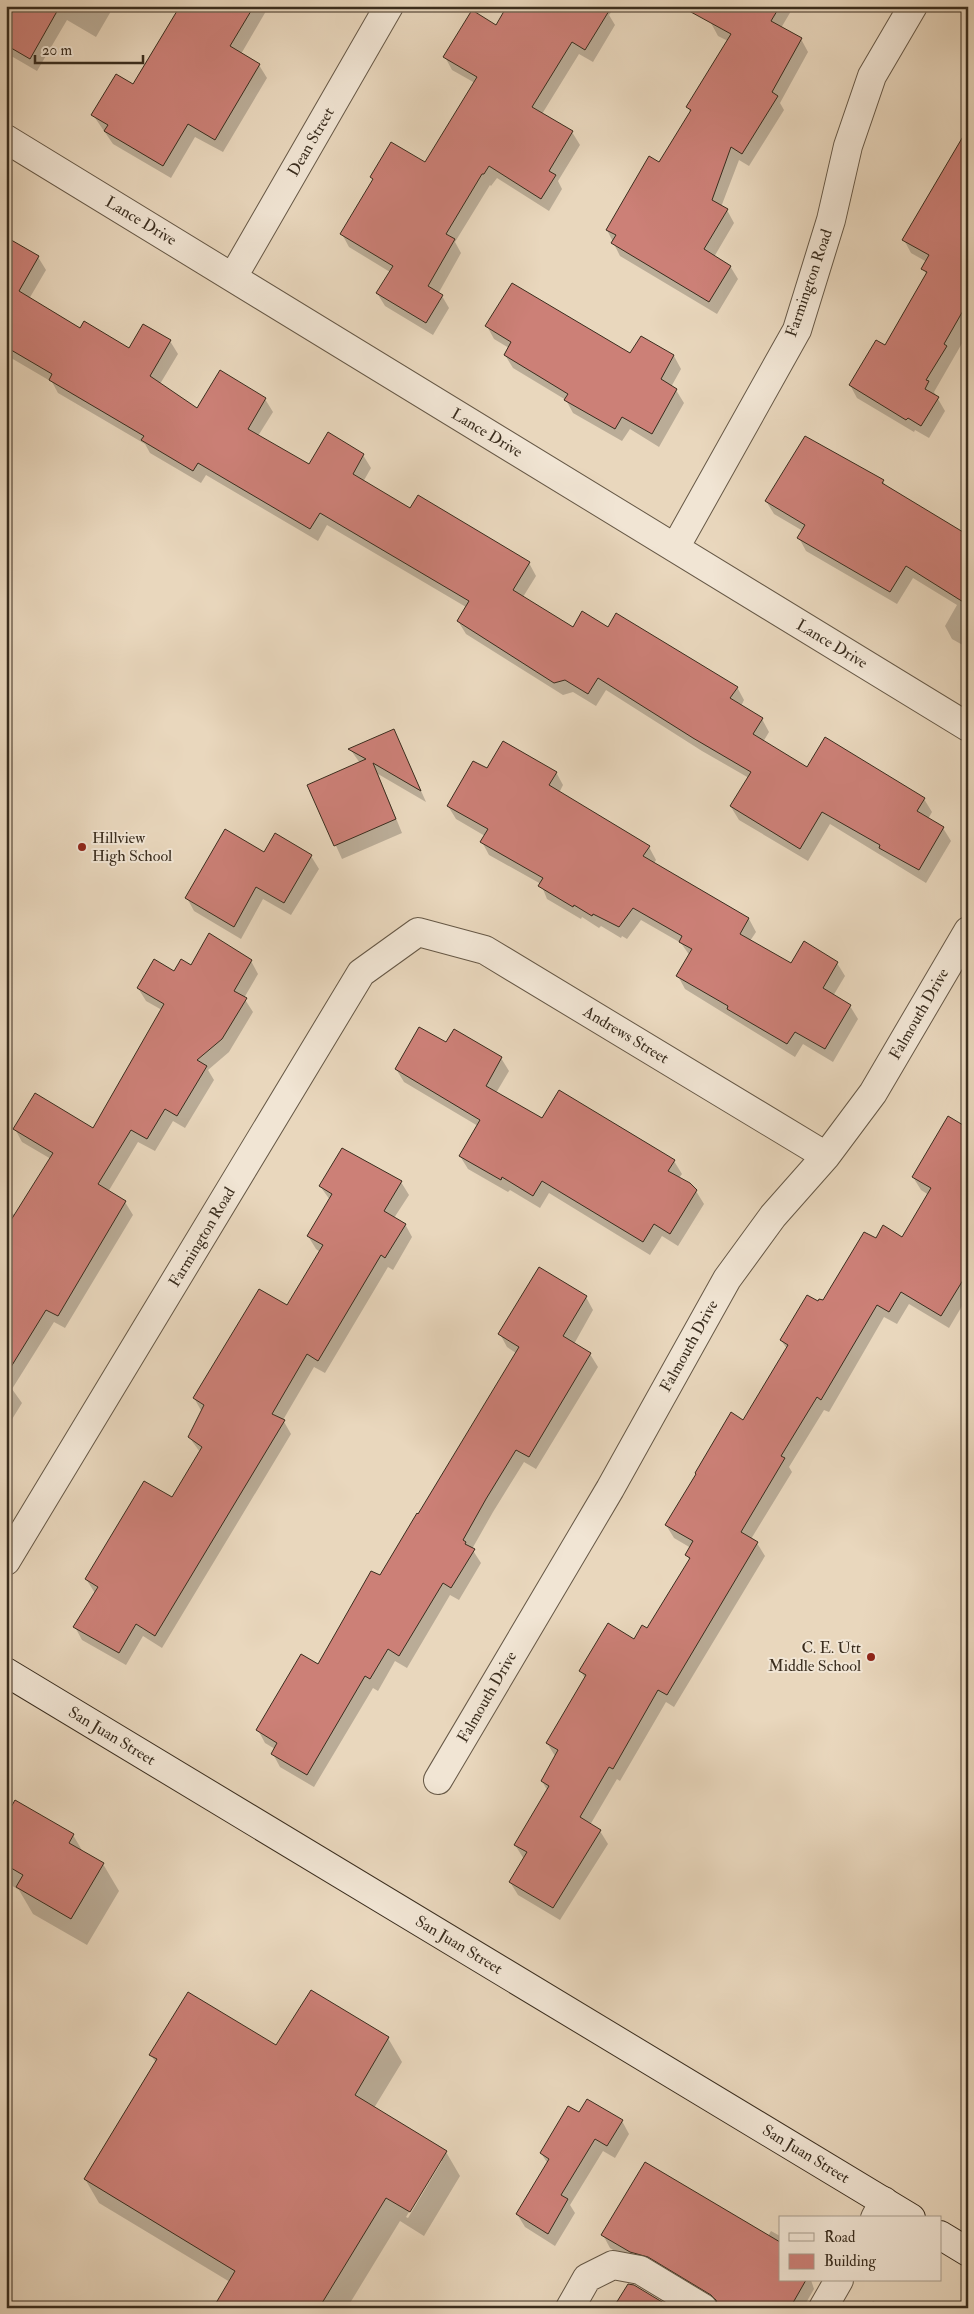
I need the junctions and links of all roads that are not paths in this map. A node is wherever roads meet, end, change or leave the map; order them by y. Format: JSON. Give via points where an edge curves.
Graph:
{"nodes":[{"id":1,"x":389,"y":6,"type":"edge"},
{"id":2,"x":913,"y":6,"type":"edge"},
{"id":3,"x":6,"y":139,"type":"edge"},
{"id":4,"x":233,"y":277,"type":"junction"},
{"id":5,"x":675,"y":548,"type":"junction"},
{"id":6,"x":968,"y":727,"type":"edge"},
{"id":7,"x":968,"y":931,"type":"edge"},
{"id":8,"x":418,"y":932,"type":"joint"},
{"id":9,"x":826,"y":1156,"type":"junction"},
{"id":10,"x":6,"y":1561,"type":"edge"},
{"id":11,"x":6,"y":1672,"type":"edge"},
{"id":12,"x":438,"y":1780,"type":"dead end"},
{"id":13,"x":880,"y":2210,"type":"edge"},
{"id":14,"x":904,"y":2216,"type":"edge"},
{"id":15,"x":942,"y":2236,"type":"edge"},
{"id":16,"x":968,"y":2252,"type":"edge"},
{"id":17,"x":838,"y":2282,"type":"edge"},
{"id":18,"x":570,"y":2308,"type":"edge"},
{"id":19,"x":704,"y":2308,"type":"edge"},
{"id":20,"x":823,"y":2308,"type":"edge"}],
"edges":[{"from":1,"to":4,"type":"street","name":"Dean Street"},
{"from":2,"to":5,"type":"street","name":"Farmington Road","via":[[872,76],[848,146],[831,220],[796,330]]},
{"from":3,"to":4,"type":"street","name":"Lance Drive"},
{"from":4,"to":5,"type":"street","name":"Lance Drive"},
{"from":5,"to":6,"type":"street","name":"Lance Drive"},
{"from":7,"to":9,"type":"street","name":"Falmouth Drive","via":[[873,1093]]},
{"from":8,"to":9,"type":"street","name":"Andrews Street","via":[[485,950]]},
{"from":8,"to":10,"type":"street","name":"Farmington Road","via":[[360,973]]},
{"from":9,"to":12,"type":"street","name":"Falmouth Drive","via":[[773,1216],[727,1279],[610,1489]]},
{"from":11,"to":13,"type":"street","name":"San Juan Street"},
{"from":13,"to":14,"type":"street","name":"San Juan Street"},
{"from":15,"to":16,"type":"street"},
{"from":17,"to":20,"type":"street"},
{"from":18,"to":19,"type":"street","via":[[588,2278],[613,2265],[640,2270]]}]}
